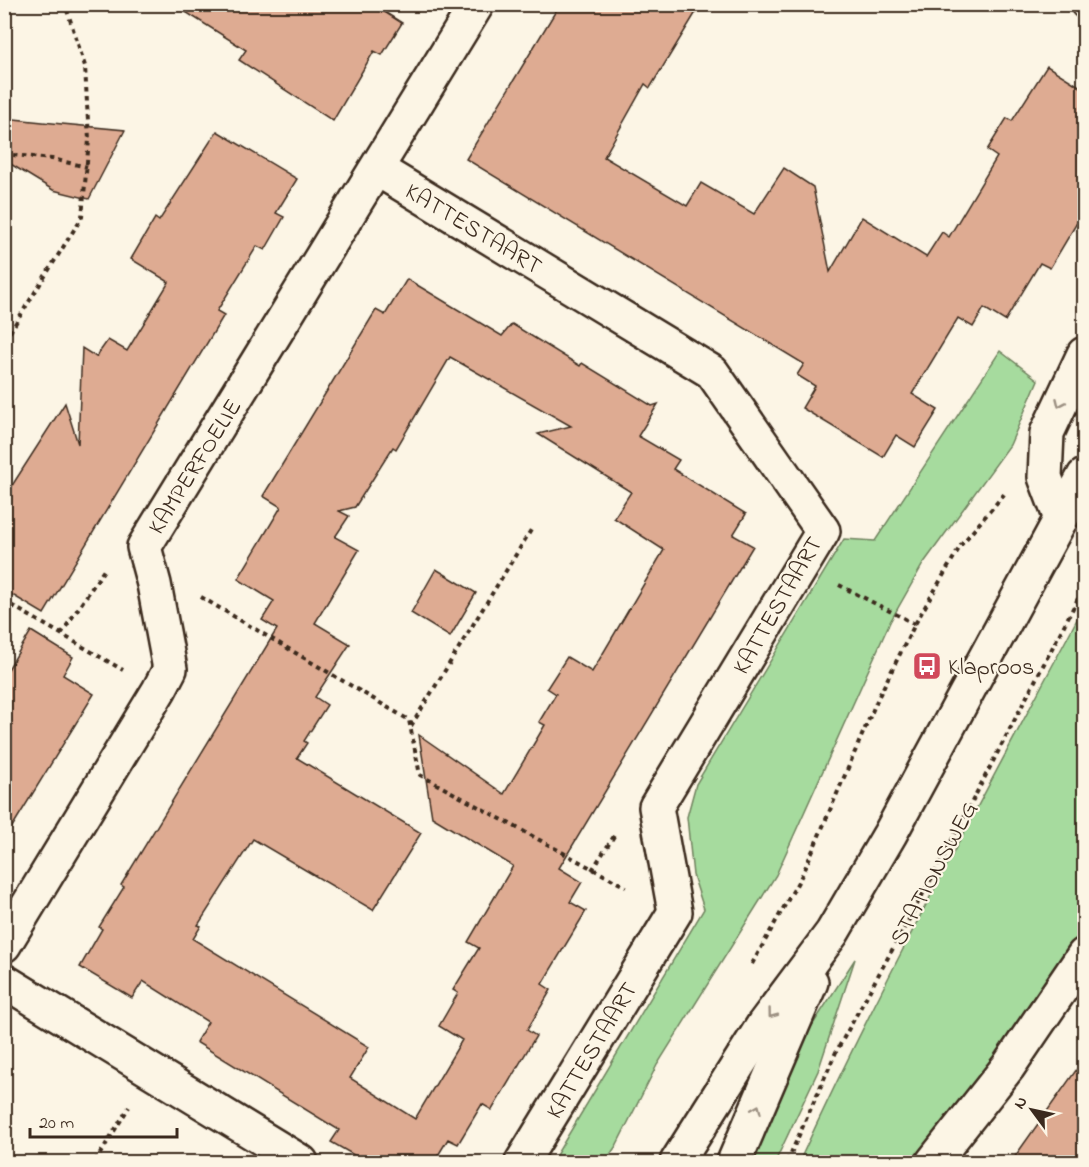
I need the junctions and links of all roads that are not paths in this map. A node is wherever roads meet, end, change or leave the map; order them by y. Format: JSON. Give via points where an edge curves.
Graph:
{"nodes":[{"id":1,"x":477,"y":4,"type":"edge"},
{"id":2,"x":377,"y":169,"type":"junction"},
{"id":3,"x":1084,"y":354,"type":"edge"},
{"id":4,"x":1084,"y":476,"type":"edge"},
{"id":5,"x":1061,"y":519,"type":"junction"},
{"id":6,"x":832,"y":933,"type":"junction"},
{"id":7,"x":4,"y":945,"type":"edge"},
{"id":8,"x":1084,"y":955,"type":"edge"},
{"id":9,"x":4,"y":981,"type":"edge"},
{"id":10,"x":301,"y":1162,"type":"edge"},
{"id":11,"x":522,"y":1162,"type":"edge"},
{"id":12,"x":677,"y":1162,"type":"edge"},
{"id":13,"x":734,"y":1162,"type":"edge"},
{"id":14,"x":933,"y":1162,"type":"edge"}],
"edges":[{"from":1,"to":2,"type":"street","name":"KAMPERFOELIE"},
{"from":2,"to":7,"type":"street","name":"KAMPERFOELIE","via":[[144,547],[170,669]]},
{"from":2,"to":11,"type":"street","name":"KATTESTAART","via":[[712,372],[823,531],[656,807],[675,912]]},
{"from":3,"to":5,"type":"street","one_way":true,"via":[[1047,433],[1046,477]]},
{"from":4,"to":5,"type":"street"},
{"from":5,"to":6,"type":"street"},
{"from":6,"to":12,"type":"street","one_way":true,"via":[[764,1024]]},
{"from":13,"to":6,"type":"street","one_way":true},
{"from":8,"to":14,"type":"street","via":[[1008,1067]]},
{"from":9,"to":10,"type":"street"}]}
